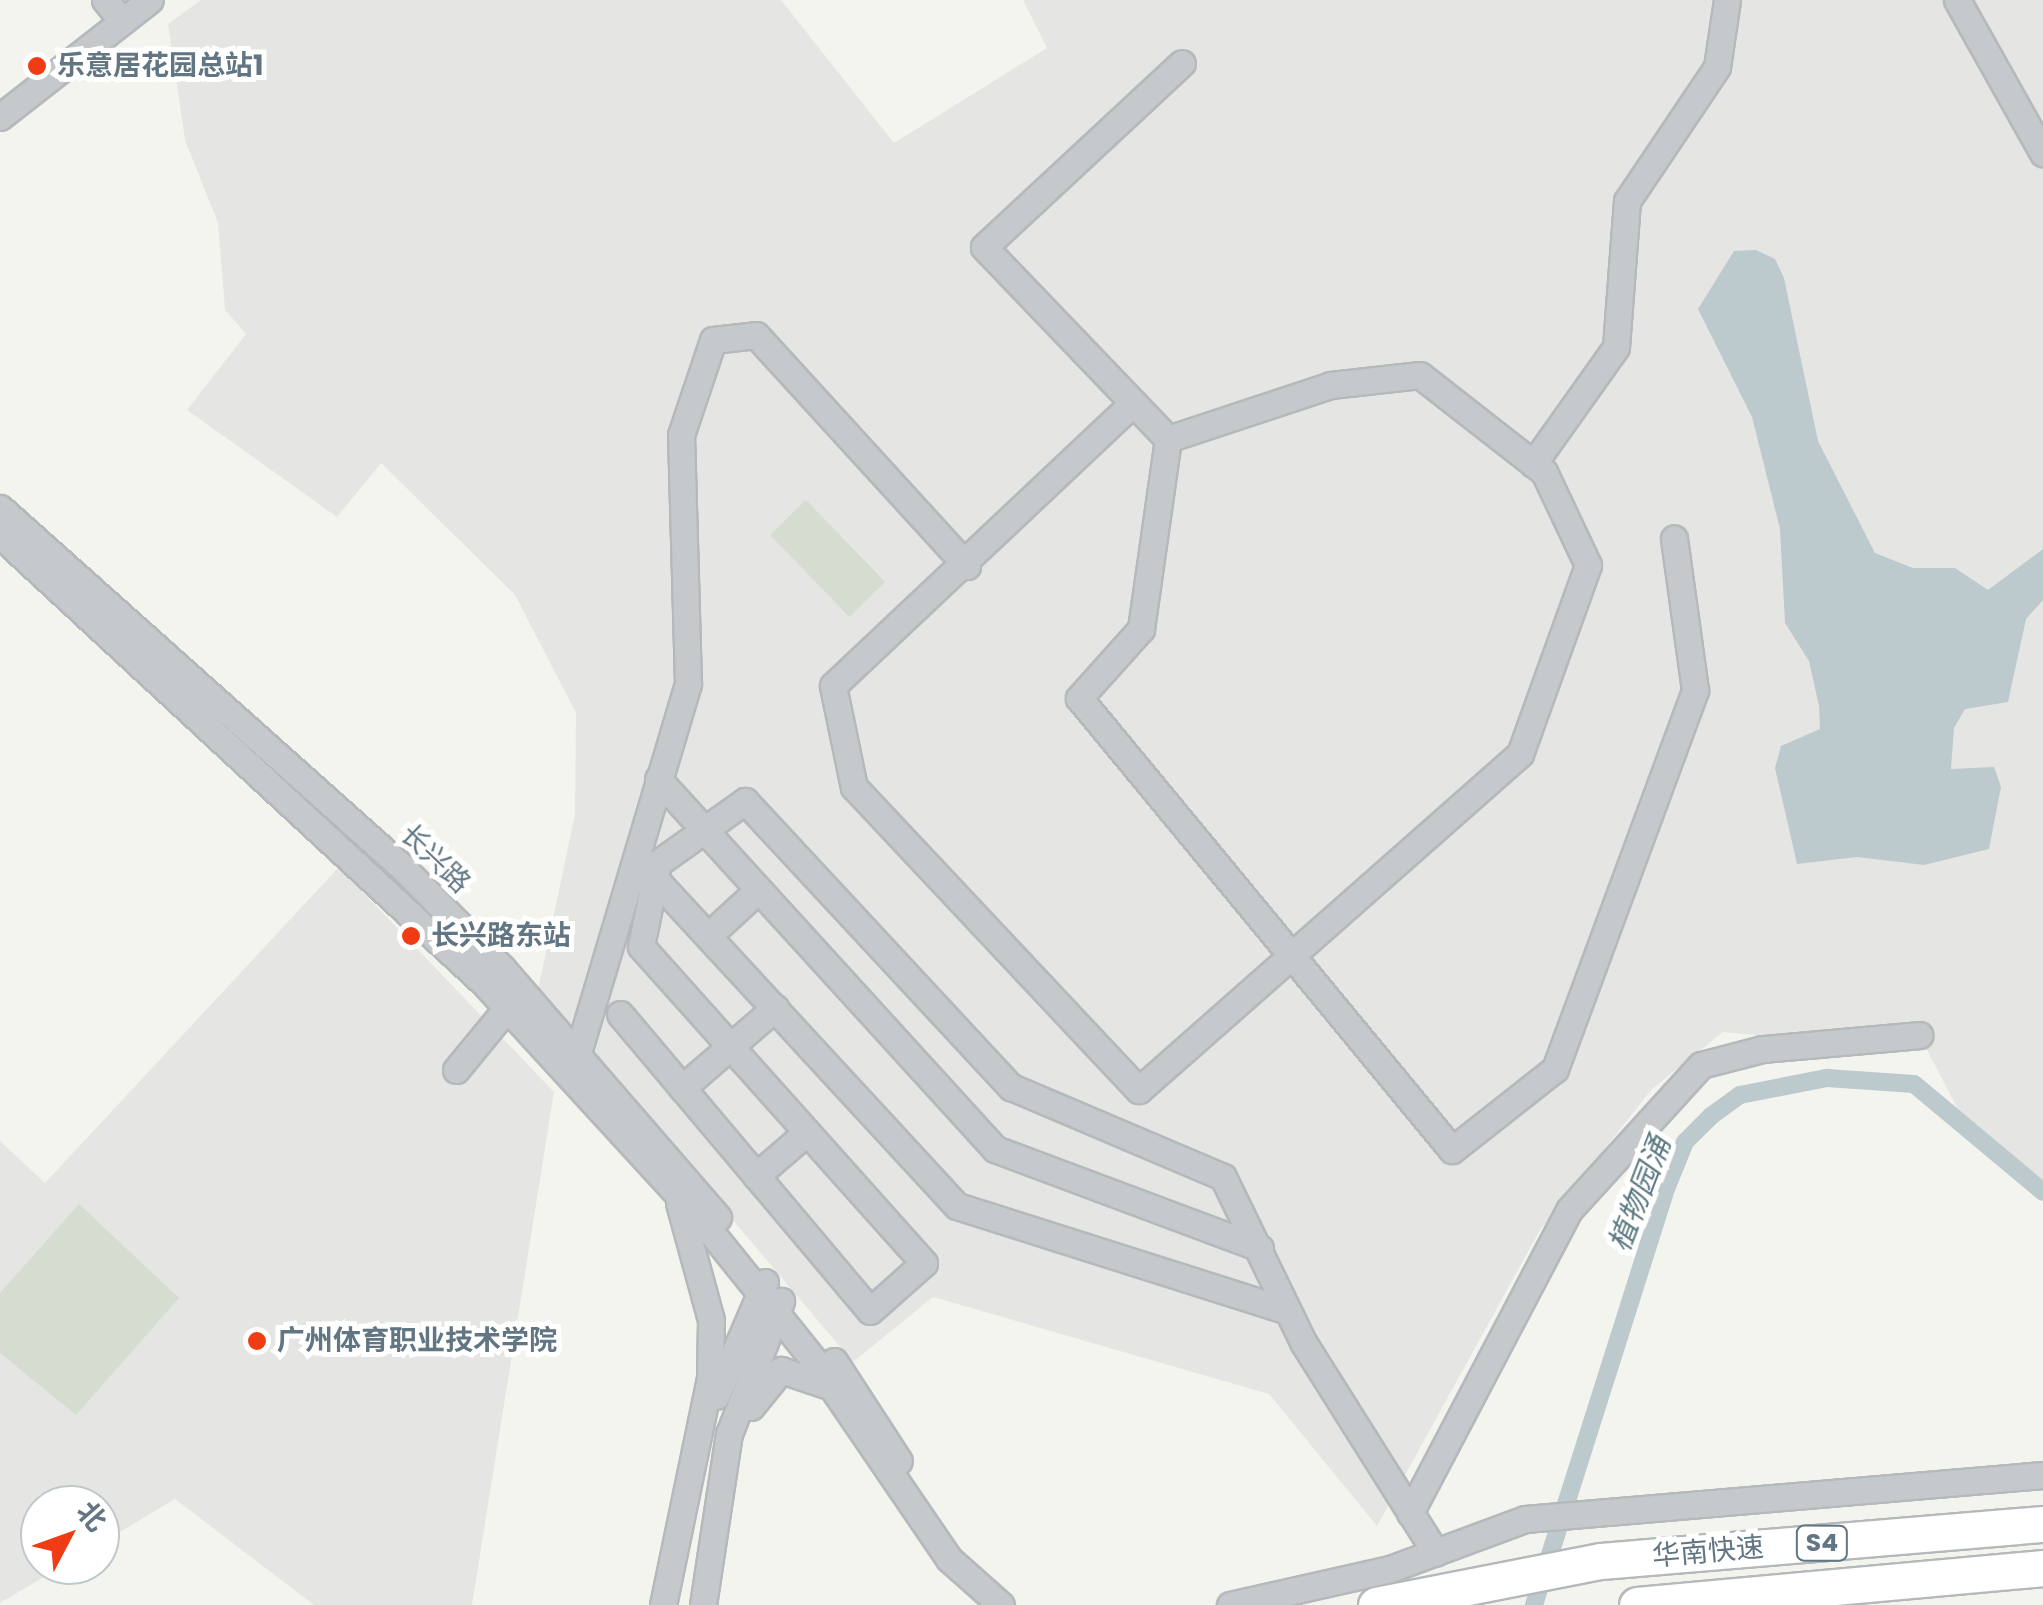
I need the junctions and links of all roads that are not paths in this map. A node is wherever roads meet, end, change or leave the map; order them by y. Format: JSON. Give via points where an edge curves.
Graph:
{"nodes":[{"id":1,"x":105,"y":0,"type":"edge"},
{"id":2,"x":150,"y":0,"type":"edge"},
{"id":3,"x":1727,"y":0,"type":"edge"},
{"id":4,"x":1956,"y":0,"type":"edge"},
{"id":5,"x":122,"y":20,"type":"junction"},
{"id":6,"x":1182,"y":64,"type":"dead end"},
{"id":7,"x":0,"y":117,"type":"edge"},
{"id":8,"x":2043,"y":153,"type":"edge"},
{"id":9,"x":1133,"y":403,"type":"junction"},
{"id":10,"x":1168,"y":440,"type":"junction"},
{"id":11,"x":1533,"y":464,"type":"junction"},
{"id":12,"x":0,"y":508,"type":"edge"},
{"id":13,"x":0,"y":535,"type":"edge"},
{"id":14,"x":1674,"y":538,"type":"dead end"},
{"id":15,"x":967,"y":566,"type":"junction"},
{"id":16,"x":658,"y":779,"type":"junction"},
{"id":17,"x":706,"y":832,"type":"junction"},
{"id":18,"x":655,"y":878,"type":"junction"},
{"id":19,"x":758,"y":890,"type":"junction"},
{"id":20,"x":708,"y":936,"type":"junction"},
{"id":21,"x":1294,"y":953,"type":"junction"},
{"id":22,"x":508,"y":1008,"type":"junction"},
{"id":23,"x":775,"y":1008,"type":"junction"},
{"id":24,"x":620,"y":1014,"type":"dead end"},
{"id":25,"x":1919,"y":1035,"type":"dead end"},
{"id":26,"x":730,"y":1046,"type":"junction"},
{"id":27,"x":574,"y":1066,"type":"junction"},
{"id":28,"x":456,"y":1070,"type":"dead end"},
{"id":29,"x":682,"y":1088,"type":"junction"},
{"id":30,"x":806,"y":1132,"type":"junction"},
{"id":31,"x":756,"y":1176,"type":"junction"},
{"id":32,"x":677,"y":1198,"type":"junction"},
{"id":33,"x":1260,"y":1248,"type":"junction"},
{"id":34,"x":771,"y":1294,"type":"junction"},
{"id":35,"x":1288,"y":1311,"type":"junction"},
{"id":36,"x":834,"y":1389,"type":"junction"},
{"id":37,"x":730,"y":1434,"type":"junction"},
{"id":38,"x":698,"y":1436,"type":"junction"},
{"id":39,"x":2043,"y":1475,"type":"edge"},
{"id":40,"x":1410,"y":1513,"type":"junction"},
{"id":41,"x":2043,"y":1524,"type":"edge"},
{"id":42,"x":1436,"y":1554,"type":"junction"},
{"id":43,"x":949,"y":1559,"type":"junction"},
{"id":44,"x":2043,"y":1568,"type":"edge"},
{"id":45,"x":663,"y":1605,"type":"edge"},
{"id":46,"x":703,"y":1605,"type":"edge"},
{"id":47,"x":1001,"y":1605,"type":"edge"},
{"id":48,"x":1230,"y":1605,"type":"edge"},
{"id":49,"x":1376,"y":1605,"type":"edge"},
{"id":50,"x":1637,"y":1605,"type":"edge"}],
"edges":[{"from":1,"to":5,"type":"street"},
{"from":2,"to":5,"type":"street"},
{"from":3,"to":11,"type":"street","via":[[1717,67],[1626,201],[1616,347]]},
{"from":4,"to":8,"type":"street"},
{"from":5,"to":7,"type":"street"},
{"from":6,"to":9,"type":"street","via":[[984,247]]},
{"from":9,"to":10,"type":"street"},
{"from":9,"to":15,"type":"street"},
{"from":10,"to":11,"type":"street","via":[[1331,385],[1420,376]]},
{"from":10,"to":21,"type":"street","via":[[1141,630],[1079,698]]},
{"from":11,"to":21,"type":"street","via":[[1588,565],[1520,754]]},
{"from":12,"to":27,"type":"street","name":"长兴路","via":[[402,867]]},
{"from":13,"to":22,"type":"street","name":"长兴路","via":[[376,876]]},
{"from":14,"to":21,"type":"street","via":[[1695,690],[1555,1069],[1452,1150]]},
{"from":15,"to":16,"type":"street","via":[[756,334],[713,340],[681,435],[688,684]]},
{"from":15,"to":21,"type":"street","via":[[833,686],[854,787],[1139,1090]]},
{"from":16,"to":17,"type":"street"},
{"from":16,"to":27,"type":"street"},
{"from":17,"to":18,"type":"street","via":[[658,863]]},
{"from":17,"to":19,"type":"street"},
{"from":17,"to":33,"type":"street","via":[[745,801],[1011,1087],[1223,1177]]},
{"from":18,"to":20,"type":"street"},
{"from":18,"to":26,"type":"street","via":[[641,946]]},
{"from":19,"to":20,"type":"street"},
{"from":19,"to":33,"type":"street","via":[[995,1149]]},
{"from":20,"to":23,"type":"street"},
{"from":22,"to":27,"type":"street","name":"长兴路"},
{"from":22,"to":28,"type":"street"},
{"from":23,"to":26,"type":"street"},
{"from":23,"to":35,"type":"street","via":[[957,1206]]},
{"from":24,"to":29,"type":"street"},
{"from":25,"to":40,"type":"street","via":[[1763,1049],[1701,1065],[1569,1210]]},
{"from":26,"to":29,"type":"street"},
{"from":26,"to":30,"type":"street"},
{"from":27,"to":32,"type":"street","name":"长兴路"},
{"from":27,"to":34,"type":"street","name":"长兴路"},
{"from":29,"to":31,"type":"street"},
{"from":30,"to":31,"type":"street"},
{"from":30,"to":31,"type":"street","via":[[924,1263],[870,1311]]},
{"from":32,"to":34,"type":"street","name":"长兴路"},
{"from":32,"to":38,"type":"street","via":[[710,1320]]},
{"from":33,"to":35,"type":"street"},
{"from":34,"to":36,"type":"street"},
{"from":34,"to":37,"type":"street"},
{"from":34,"to":38,"type":"street"},
{"from":34,"to":43,"type":"street","via":[[866,1405]]},
{"from":35,"to":40,"type":"street"},
{"from":36,"to":37,"type":"street","via":[[781,1370]]},
{"from":36,"to":43,"type":"street"},
{"from":37,"to":46,"type":"street"},
{"from":38,"to":45,"type":"street"},
{"from":39,"to":42,"type":"street","via":[[1525,1519]]},
{"from":40,"to":42,"type":"street"},
{"from":41,"to":49,"type":"highway","name":"华南快速","number":"S4","via":[[1601,1561]]},
{"from":42,"to":48,"type":"street"},
{"from":43,"to":47,"type":"street"},
{"from":44,"to":50,"type":"highway","name":"华南快速","number":"S4"}]}
